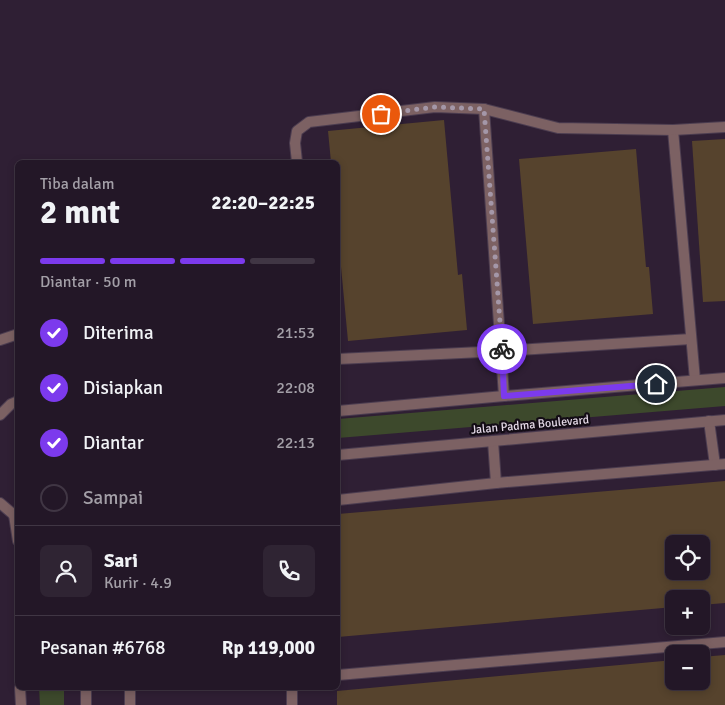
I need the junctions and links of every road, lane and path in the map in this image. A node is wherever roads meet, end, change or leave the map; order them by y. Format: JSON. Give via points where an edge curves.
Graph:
{"nodes":[{"id":1,"x":484,"y":109,"type":"junction"},
{"id":2,"x":725,"y":127,"type":"edge"},
{"id":3,"x":674,"y":130,"type":"junction"},
{"id":4,"x":297,"y":160,"type":"edge"},
{"id":5,"x":15,"y":335,"type":"edge"},
{"id":6,"x":691,"y":339,"type":"junction"},
{"id":7,"x":0,"y":340,"type":"edge"},
{"id":8,"x":502,"y":351,"type":"junction"},
{"id":9,"x":340,"y":359,"type":"edge"},
{"id":10,"x":725,"y":378,"type":"edge"},
{"id":11,"x":695,"y":380,"type":"junction"},
{"id":12,"x":504,"y":396,"type":"junction"},
{"id":13,"x":15,"y":403,"type":"edge"},
{"id":14,"x":340,"y":411,"type":"edge"},
{"id":15,"x":0,"y":415,"type":"edge"},
{"id":16,"x":725,"y":420,"type":"edge"},
{"id":17,"x":709,"y":421,"type":"junction"},
{"id":18,"x":493,"y":441,"type":"junction"},
{"id":19,"x":340,"y":455,"type":"edge"},
{"id":20,"x":720,"y":465,"type":"edge"},
{"id":21,"x":496,"y":483,"type":"junction"},
{"id":22,"x":340,"y":500,"type":"edge"},
{"id":23,"x":0,"y":503,"type":"edge"},
{"id":24,"x":15,"y":515,"type":"edge"},
{"id":25,"x":725,"y":642,"type":"edge"},
{"id":26,"x":340,"y":675,"type":"edge"},
{"id":27,"x":20,"y":690,"type":"edge"},
{"id":28,"x":86,"y":690,"type":"edge"},
{"id":29,"x":130,"y":690,"type":"edge"},
{"id":30,"x":292,"y":690,"type":"edge"},
{"id":31,"x":20,"y":705,"type":"edge"},
{"id":32,"x":86,"y":705,"type":"edge"},
{"id":33,"x":130,"y":705,"type":"edge"},
{"id":34,"x":292,"y":705,"type":"edge"}],
"edges":[{"from":1,"to":3,"type":"street","via":[[558,128]]},
{"from":1,"to":4,"type":"street","via":[[435,107],[309,122],[297,131]]},
{"from":1,"to":8,"type":"street"},
{"from":2,"to":3,"type":"street"},
{"from":3,"to":6,"type":"street"},
{"from":5,"to":7,"type":"street"},
{"from":6,"to":8,"type":"street"},
{"from":6,"to":11,"type":"street"},
{"from":8,"to":9,"type":"street"},
{"from":8,"to":12,"type":"street"},
{"from":10,"to":11,"type":"street"},
{"from":11,"to":12,"type":"street"},
{"from":12,"to":14,"type":"street"},
{"from":13,"to":15,"type":"street"},
{"from":16,"to":17,"type":"street","name":"Jalan Padma Boulevard"},
{"from":17,"to":18,"type":"street","name":"Jalan Padma Boulevard"},
{"from":17,"to":20,"type":"street"},
{"from":18,"to":19,"type":"street","name":"Jalan Padma Boulevard"},
{"from":18,"to":21,"type":"street"},
{"from":20,"to":21,"type":"street"},
{"from":21,"to":22,"type":"street"},
{"from":23,"to":24,"type":"street"},
{"from":25,"to":26,"type":"street"},
{"from":27,"to":31,"type":"street"},
{"from":28,"to":32,"type":"street"},
{"from":29,"to":33,"type":"street"},
{"from":30,"to":34,"type":"street"}]}
